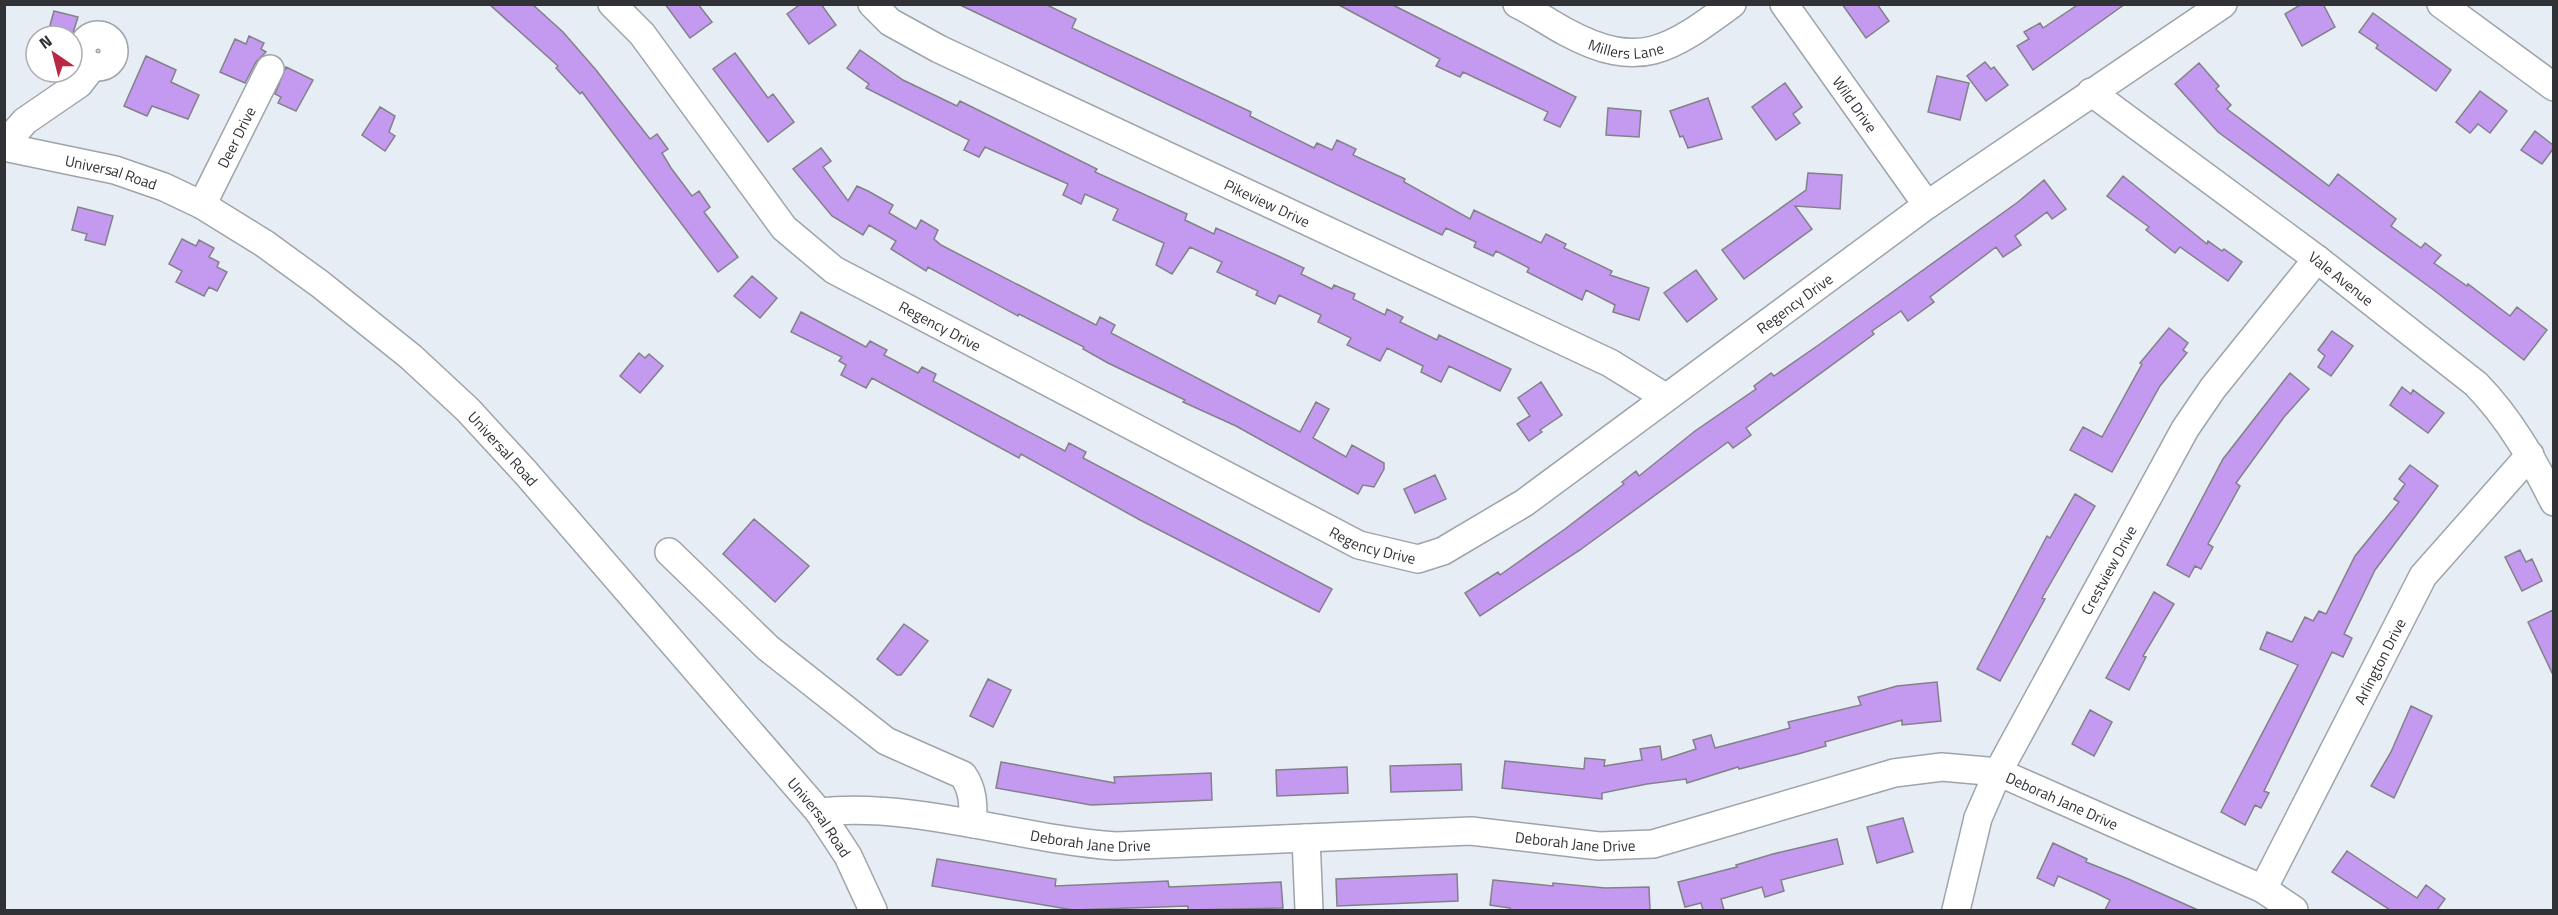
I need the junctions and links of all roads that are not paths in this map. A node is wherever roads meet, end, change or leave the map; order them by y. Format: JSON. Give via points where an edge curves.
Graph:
{"nodes":[{"id":1,"x":612,"y":4,"type":"edge"},
{"id":2,"x":872,"y":4,"type":"edge"},
{"id":3,"x":1518,"y":4,"type":"edge"},
{"id":4,"x":1732,"y":4,"type":"edge"},
{"id":5,"x":1784,"y":4,"type":"edge"},
{"id":6,"x":2223,"y":4,"type":"edge"},
{"id":7,"x":2441,"y":4,"type":"edge"},
{"id":8,"x":93,"y":66,"type":"dead end"},
{"id":9,"x":270,"y":69,"type":"dead end"},
{"id":10,"x":2553,"y":87,"type":"edge"},
{"id":11,"x":2091,"y":92,"type":"junction"},
{"id":12,"x":4,"y":146,"type":"edge"},
{"id":13,"x":202,"y":205,"type":"junction"},
{"id":14,"x":1927,"y":205,"type":"junction"},
{"id":15,"x":2316,"y":259,"type":"junction"},
{"id":16,"x":1665,"y":397,"type":"junction"},
{"id":17,"x":2530,"y":455,"type":"junction"},
{"id":18,"x":2553,"y":502,"type":"edge"},
{"id":19,"x":669,"y":552,"type":"dead end"},
{"id":20,"x":1998,"y":772,"type":"junction"},
{"id":21,"x":819,"y":812,"type":"junction"},
{"id":22,"x":973,"y":824,"type":"junction"},
{"id":23,"x":1306,"y":838,"type":"junction"},
{"id":24,"x":2263,"y":889,"type":"junction"},
{"id":25,"x":873,"y":910,"type":"edge"},
{"id":26,"x":1309,"y":910,"type":"edge"},
{"id":27,"x":1956,"y":910,"type":"edge"},
{"id":28,"x":2294,"y":910,"type":"edge"}],
"edges":[{"from":1,"to":16,"type":"street","name":"Regency Drive","via":[[642,34],[784,228],[834,270],[1359,545],[1418,559],[1443,551],[1524,503]]},
{"from":2,"to":16,"type":"street","name":"Pikeview Drive","via":[[890,22],[939,49],[1610,363]]},
{"from":3,"to":4,"type":"street","name":"Millers Lane","via":[[1567,33],[1602,48],[1629,53],[1664,49]]},
{"from":5,"to":14,"type":"street","name":"Wild Drive"},
{"from":6,"to":11,"type":"street","name":"Regency Drive"},
{"from":7,"to":10,"type":"street"},
{"from":8,"to":12,"type":"street","via":[[79,84],[25,121]]},
{"from":9,"to":13,"type":"street","name":"Deer Drive"},
{"from":11,"to":14,"type":"street","name":"Regency Drive"},
{"from":11,"to":15,"type":"street","name":"Vale Avenue"},
{"from":12,"to":13,"type":"street","name":"Universal Road","via":[[115,170]]},
{"from":13,"to":21,"type":"street","name":"Universal Road","via":[[320,284],[411,357],[468,410]]},
{"from":14,"to":16,"type":"street","name":"Regency Drive"},
{"from":15,"to":17,"type":"street","name":"Vale Avenue","via":[[2476,384],[2499,408]]},
{"from":15,"to":20,"type":"street","name":"Crestview Drive","via":[[2185,429]]},
{"from":17,"to":18,"type":"street","name":"Vale Avenue"},
{"from":17,"to":24,"type":"street","name":"Arlington Drive","via":[[2423,576]]},
{"from":19,"to":22,"type":"street","via":[[768,648],[886,741],[963,775],[973,796]]},
{"from":20,"to":23,"type":"street","name":"Deborah Jane Drive","via":[[1942,768],[1894,773],[1653,844],[1599,846],[1471,831]]},
{"from":20,"to":24,"type":"street","name":"Deborah Jane Drive"},
{"from":20,"to":27,"type":"street","name":"Crestview Drive","via":[[1978,818]]},
{"from":21,"to":22,"type":"street","name":"Deborah Jane Drive","via":[[857,808]]},
{"from":21,"to":25,"type":"street","name":"Universal Road","via":[[848,856]]},
{"from":22,"to":23,"type":"street","name":"Deborah Jane Drive","via":[[1069,843],[1116,846]]},
{"from":23,"to":26,"type":"street"},
{"from":24,"to":28,"type":"street","name":"Deborah Jane Drive"}]}
